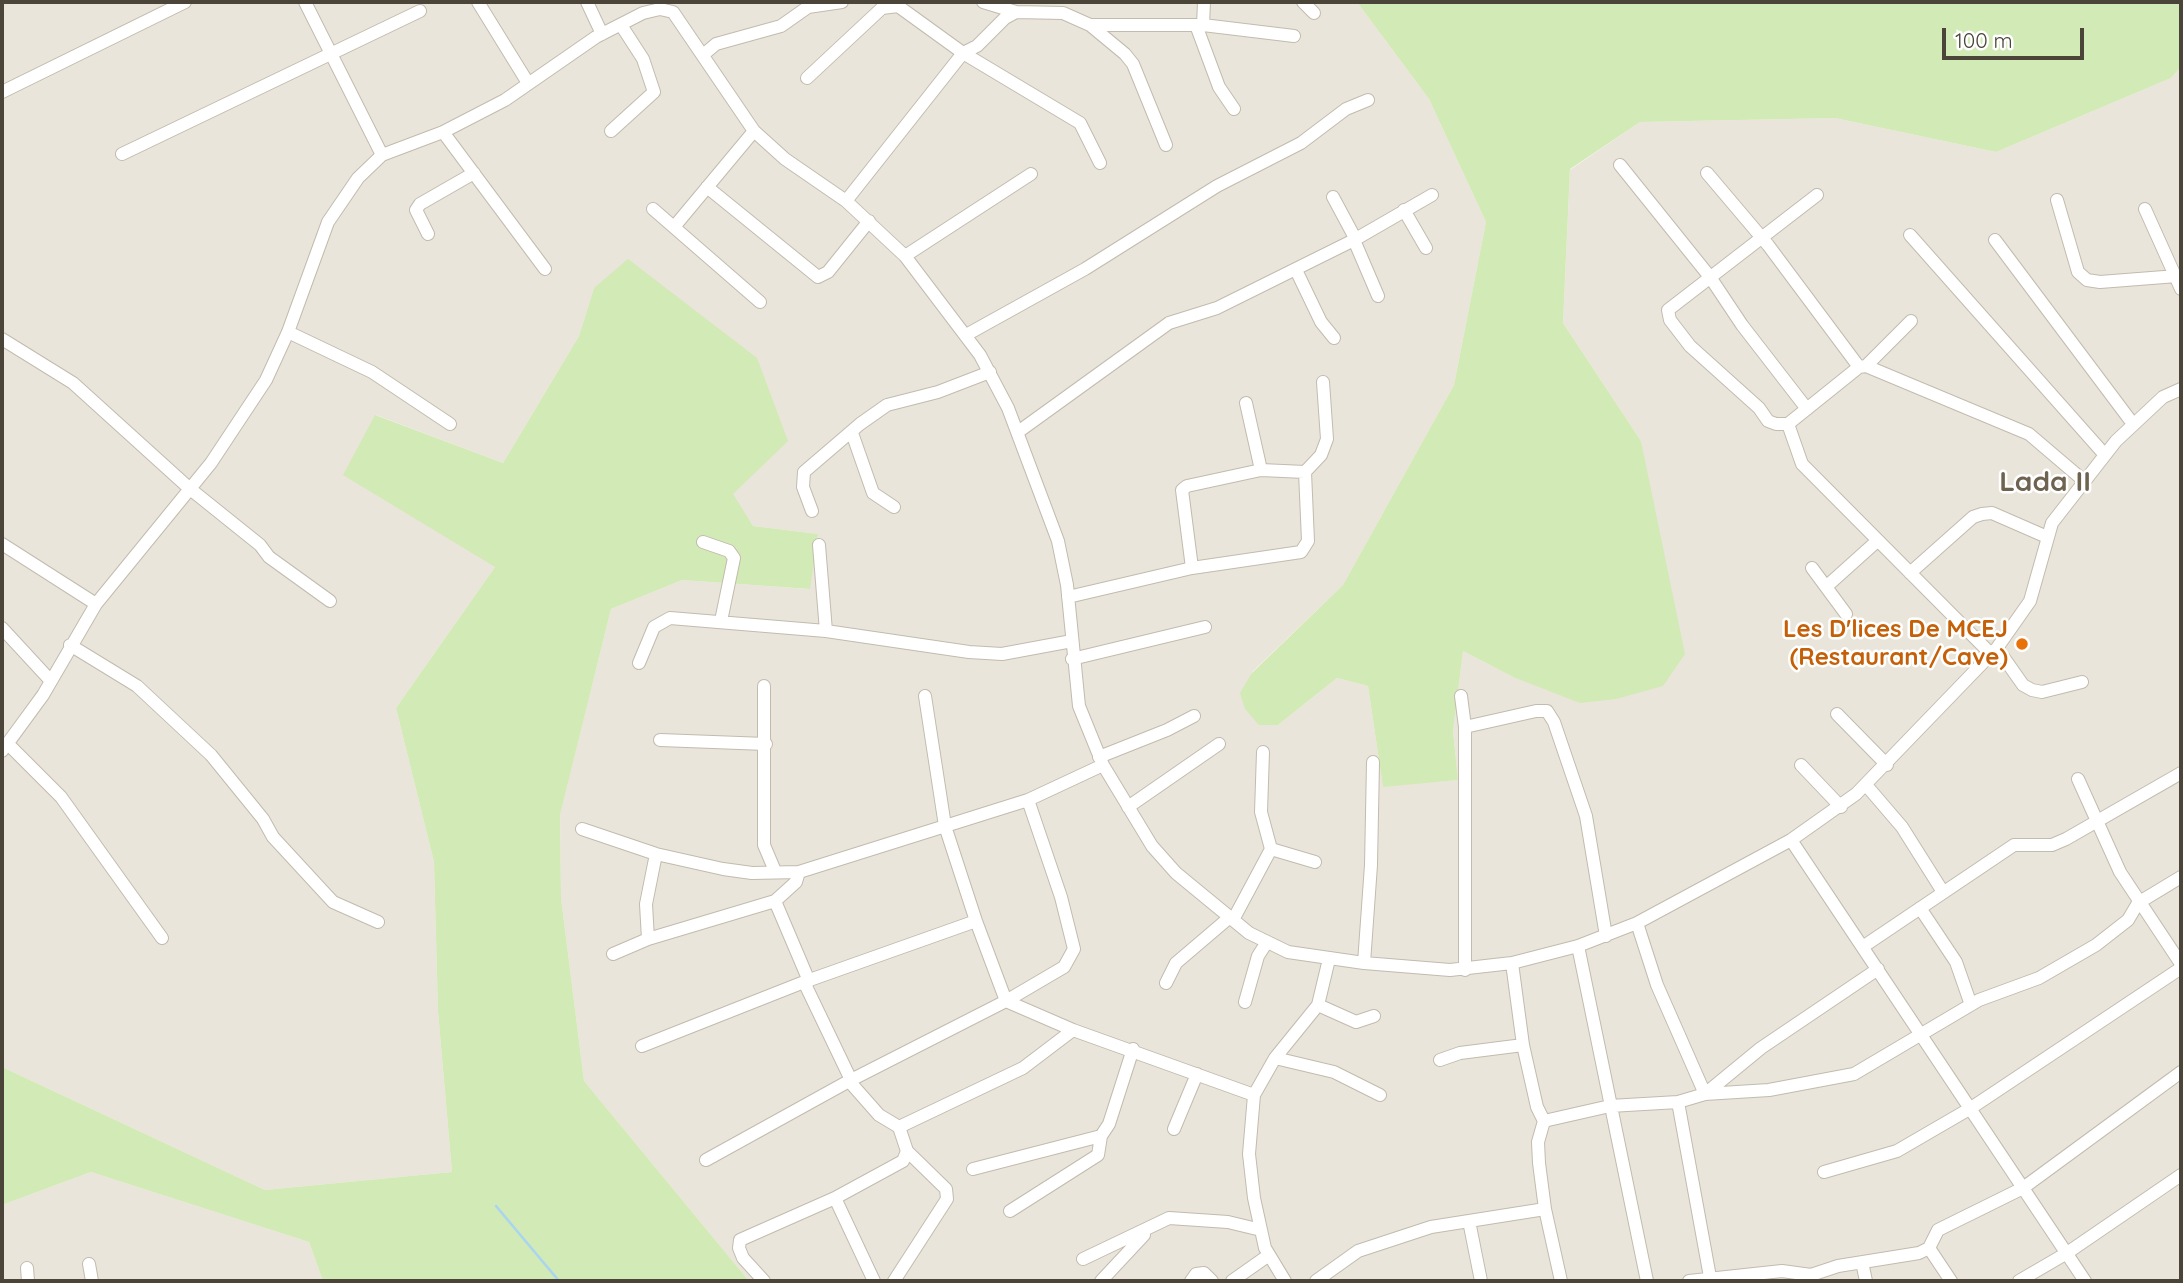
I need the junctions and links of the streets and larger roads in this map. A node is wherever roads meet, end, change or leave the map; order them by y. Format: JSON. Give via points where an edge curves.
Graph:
{"nodes":[{"id":1,"x":185,"y":2,"type":"edge"},
{"id":2,"x":305,"y":2,"type":"edge"},
{"id":3,"x":478,"y":2,"type":"edge"},
{"id":4,"x":587,"y":2,"type":"edge"},
{"id":5,"x":842,"y":2,"type":"edge"},
{"id":6,"x":983,"y":2,"type":"edge"},
{"id":7,"x":1205,"y":2,"type":"edge"},
{"id":8,"x":1303,"y":2,"type":"edge"},
{"id":9,"x":892,"y":3,"type":"edge"},
{"id":10,"x":677,"y":7,"type":"edge"},
{"id":11,"x":1064,"y":7,"type":"edge"},
{"id":12,"x":420,"y":11,"type":"dead end"},
{"id":13,"x":1016,"y":12,"type":"junction"},
{"id":14,"x":1314,"y":13,"type":"dead end"},
{"id":15,"x":621,"y":24,"type":"junction"},
{"id":16,"x":1090,"y":25,"type":"junction"},
{"id":17,"x":1199,"y":25,"type":"junction"},
{"id":18,"x":603,"y":34,"type":"junction"},
{"id":19,"x":1294,"y":36,"type":"dead end"},
{"id":20,"x":963,"y":53,"type":"junction"},
{"id":21,"x":331,"y":54,"type":"junction"},
{"id":22,"x":703,"y":55,"type":"junction"},
{"id":23,"x":807,"y":78,"type":"dead end"},
{"id":24,"x":528,"y":83,"type":"junction"},
{"id":25,"x":2,"y":92,"type":"edge"},
{"id":26,"x":1368,"y":100,"type":"dead end"},
{"id":27,"x":1234,"y":109,"type":"dead end"},
{"id":28,"x":611,"y":131,"type":"dead end"},
{"id":29,"x":754,"y":131,"type":"junction"},
{"id":30,"x":443,"y":132,"type":"junction"},
{"id":31,"x":1166,"y":145,"type":"dead end"},
{"id":32,"x":122,"y":154,"type":"dead end"},
{"id":33,"x":382,"y":155,"type":"junction"},
{"id":34,"x":1100,"y":163,"type":"dead end"},
{"id":35,"x":1620,"y":165,"type":"dead end"},
{"id":36,"x":474,"y":173,"type":"junction"},
{"id":37,"x":1707,"y":173,"type":"dead end"},
{"id":38,"x":1031,"y":174,"type":"dead end"},
{"id":39,"x":707,"y":187,"type":"junction"},
{"id":40,"x":1432,"y":195,"type":"dead end"},
{"id":41,"x":1817,"y":195,"type":"dead end"},
{"id":42,"x":1333,"y":197,"type":"dead end"},
{"id":43,"x":2057,"y":200,"type":"dead end"},
{"id":44,"x":846,"y":201,"type":"junction"},
{"id":45,"x":653,"y":209,"type":"dead end"},
{"id":46,"x":2145,"y":209,"type":"dead end"},
{"id":47,"x":1404,"y":210,"type":"junction"},
{"id":48,"x":869,"y":222,"type":"junction"},
{"id":49,"x":674,"y":227,"type":"junction"},
{"id":50,"x":428,"y":234,"type":"dead end"},
{"id":51,"x":1910,"y":235,"type":"dead end"},
{"id":52,"x":1762,"y":238,"type":"junction"},
{"id":53,"x":1354,"y":239,"type":"junction"},
{"id":54,"x":1995,"y":240,"type":"dead end"},
{"id":55,"x":1426,"y":248,"type":"dead end"},
{"id":56,"x":905,"y":256,"type":"junction"},
{"id":57,"x":545,"y":269,"type":"dead end"},
{"id":58,"x":1296,"y":270,"type":"junction"},
{"id":59,"x":1710,"y":277,"type":"junction"},
{"id":60,"x":2179,"y":282,"type":"edge"},
{"id":61,"x":1378,"y":296,"type":"dead end"},
{"id":62,"x":761,"y":302,"type":"dead end"},
{"id":63,"x":1911,"y":321,"type":"dead end"},
{"id":64,"x":288,"y":332,"type":"junction"},
{"id":65,"x":966,"y":335,"type":"junction"},
{"id":66,"x":1334,"y":338,"type":"dead end"},
{"id":67,"x":2,"y":339,"type":"edge"},
{"id":68,"x":1863,"y":367,"type":"junction"},
{"id":69,"x":990,"y":372,"type":"junction"},
{"id":70,"x":1323,"y":382,"type":"dead end"},
{"id":71,"x":2181,"y":389,"type":"edge"},
{"id":72,"x":1246,"y":403,"type":"dead end"},
{"id":73,"x":1807,"y":409,"type":"junction"},
{"id":74,"x":450,"y":424,"type":"dead end"},
{"id":75,"x":1788,"y":424,"type":"junction"},
{"id":76,"x":2133,"y":424,"type":"junction"},
{"id":77,"x":1018,"y":432,"type":"junction"},
{"id":78,"x":852,"y":433,"type":"junction"},
{"id":79,"x":2105,"y":455,"type":"junction"},
{"id":80,"x":1261,"y":470,"type":"junction"},
{"id":81,"x":1305,"y":472,"type":"junction"},
{"id":82,"x":2083,"y":480,"type":"junction"},
{"id":83,"x":190,"y":488,"type":"junction"},
{"id":84,"x":894,"y":507,"type":"dead end"},
{"id":85,"x":812,"y":511,"type":"dead end"},
{"id":86,"x":2047,"y":537,"type":"junction"},
{"id":87,"x":703,"y":542,"type":"dead end"},
{"id":88,"x":1877,"y":542,"type":"junction"},
{"id":89,"x":2,"y":544,"type":"edge"},
{"id":90,"x":819,"y":545,"type":"dead end"},
{"id":91,"x":1192,"y":568,"type":"junction"},
{"id":92,"x":1812,"y":568,"type":"dead end"},
{"id":93,"x":1910,"y":573,"type":"junction"},
{"id":94,"x":1827,"y":586,"type":"junction"},
{"id":95,"x":1068,"y":597,"type":"junction"},
{"id":96,"x":330,"y":601,"type":"dead end"},
{"id":97,"x":96,"y":604,"type":"junction"},
{"id":98,"x":1846,"y":614,"type":"dead end"},
{"id":99,"x":721,"y":621,"type":"junction"},
{"id":100,"x":1205,"y":627,"type":"dead end"},
{"id":101,"x":2,"y":628,"type":"edge"},
{"id":102,"x":826,"y":631,"type":"junction"},
{"id":103,"x":1072,"y":641,"type":"junction"},
{"id":104,"x":70,"y":645,"type":"junction"},
{"id":105,"x":1994,"y":651,"type":"junction"},
{"id":106,"x":1072,"y":659,"type":"junction"},
{"id":107,"x":639,"y":663,"type":"dead end"},
{"id":108,"x":50,"y":680,"type":"junction"},
{"id":109,"x":2082,"y":682,"type":"dead end"},
{"id":110,"x":764,"y":687,"type":"dead end"},
{"id":111,"x":925,"y":696,"type":"dead end"},
{"id":112,"x":1461,"y":696,"type":"dead end"},
{"id":113,"x":1837,"y":714,"type":"dead end"},
{"id":114,"x":1194,"y":716,"type":"dead end"},
{"id":115,"x":1465,"y":727,"type":"junction"},
{"id":116,"x":660,"y":740,"type":"dead end"},
{"id":117,"x":766,"y":744,"type":"junction"},
{"id":118,"x":1219,"y":744,"type":"dead end"},
{"id":119,"x":5,"y":748,"type":"edge"},
{"id":120,"x":1263,"y":752,"type":"dead end"},
{"id":121,"x":1101,"y":761,"type":"junction"},
{"id":122,"x":1373,"y":762,"type":"dead end"},
{"id":123,"x":1801,"y":765,"type":"dead end"},
{"id":124,"x":1887,"y":765,"type":"junction"},
{"id":125,"x":2181,"y":773,"type":"edge"},
{"id":126,"x":2078,"y":779,"type":"dead end"},
{"id":127,"x":1866,"y":785,"type":"junction"},
{"id":128,"x":1028,"y":800,"type":"junction"},
{"id":129,"x":1128,"y":807,"type":"junction"},
{"id":130,"x":1841,"y":807,"type":"junction"},
{"id":131,"x":2098,"y":822,"type":"junction"},
{"id":132,"x":945,"y":826,"type":"junction"},
{"id":133,"x":582,"y":829,"type":"dead end"},
{"id":134,"x":1791,"y":840,"type":"junction"},
{"id":135,"x":1271,"y":849,"type":"junction"},
{"id":136,"x":656,"y":854,"type":"junction"},
{"id":137,"x":1315,"y":862,"type":"dead end"},
{"id":138,"x":775,"y":871,"type":"junction"},
{"id":139,"x":799,"y":872,"type":"junction"},
{"id":140,"x":2181,"y":877,"type":"edge"},
{"id":141,"x":1943,"y":891,"type":"junction"},
{"id":142,"x":775,"y":901,"type":"junction"},
{"id":143,"x":2138,"y":903,"type":"junction"},
{"id":144,"x":1920,"y":908,"type":"junction"},
{"id":145,"x":1231,"y":918,"type":"junction"},
{"id":146,"x":976,"y":921,"type":"junction"},
{"id":147,"x":378,"y":922,"type":"dead end"},
{"id":148,"x":1637,"y":923,"type":"junction"},
{"id":149,"x":1605,"y":936,"type":"junction"},
{"id":150,"x":162,"y":938,"type":"dead end"},
{"id":151,"x":648,"y":939,"type":"junction"},
{"id":152,"x":1267,"y":942,"type":"junction"},
{"id":153,"x":1577,"y":946,"type":"junction"},
{"id":154,"x":1864,"y":946,"type":"junction"},
{"id":155,"x":613,"y":954,"type":"dead end"},
{"id":156,"x":1329,"y":959,"type":"junction"},
{"id":157,"x":1512,"y":962,"type":"junction"},
{"id":158,"x":2180,"y":962,"type":"edge"},
{"id":159,"x":1364,"y":963,"type":"junction"},
{"id":160,"x":1878,"y":969,"type":"junction"},
{"id":161,"x":1465,"y":970,"type":"junction"},
{"id":162,"x":807,"y":981,"type":"junction"},
{"id":163,"x":1166,"y":983,"type":"dead end"},
{"id":164,"x":1006,"y":1001,"type":"junction"},
{"id":165,"x":1245,"y":1002,"type":"dead end"},
{"id":166,"x":1318,"y":1005,"type":"junction"},
{"id":167,"x":1971,"y":1005,"type":"junction"},
{"id":168,"x":1374,"y":1016,"type":"dead end"},
{"id":169,"x":1073,"y":1030,"type":"junction"},
{"id":170,"x":1924,"y":1035,"type":"junction"},
{"id":171,"x":1523,"y":1045,"type":"junction"},
{"id":172,"x":642,"y":1046,"type":"dead end"},
{"id":173,"x":1133,"y":1049,"type":"junction"},
{"id":174,"x":1275,"y":1058,"type":"junction"},
{"id":175,"x":1440,"y":1060,"type":"dead end"},
{"id":176,"x":2181,"y":1072,"type":"edge"},
{"id":177,"x":1197,"y":1074,"type":"junction"},
{"id":178,"x":850,"y":1080,"type":"junction"},
{"id":179,"x":1705,"y":1094,"type":"junction"},
{"id":180,"x":1254,"y":1095,"type":"junction"},
{"id":181,"x":1380,"y":1095,"type":"dead end"},
{"id":182,"x":1678,"y":1101,"type":"junction"},
{"id":183,"x":1610,"y":1106,"type":"junction"},
{"id":184,"x":1971,"y":1108,"type":"junction"},
{"id":185,"x":1544,"y":1121,"type":"junction"},
{"id":186,"x":899,"y":1127,"type":"junction"},
{"id":187,"x":1174,"y":1129,"type":"dead end"},
{"id":188,"x":1101,"y":1136,"type":"junction"},
{"id":189,"x":907,"y":1151,"type":"junction"},
{"id":190,"x":706,"y":1160,"type":"dead end"},
{"id":191,"x":973,"y":1169,"type":"dead end"},
{"id":192,"x":1824,"y":1172,"type":"dead end"},
{"id":193,"x":2181,"y":1175,"type":"edge"},
{"id":194,"x":2022,"y":1188,"type":"junction"},
{"id":195,"x":835,"y":1198,"type":"junction"},
{"id":196,"x":1545,"y":1209,"type":"junction"},
{"id":197,"x":1010,"y":1211,"type":"dead end"},
{"id":198,"x":1469,"y":1221,"type":"junction"},
{"id":199,"x":1149,"y":1229,"type":"junction"},
{"id":200,"x":1261,"y":1230,"type":"junction"},
{"id":201,"x":1928,"y":1248,"type":"junction"},
{"id":202,"x":2067,"y":1253,"type":"junction"},
{"id":203,"x":1269,"y":1255,"type":"junction"},
{"id":204,"x":1083,"y":1259,"type":"dead end"},
{"id":205,"x":1861,"y":1262,"type":"junction"},
{"id":206,"x":89,"y":1264,"type":"dead end"},
{"id":207,"x":1715,"y":1278,"type":"edge"},
{"id":208,"x":92,"y":1281,"type":"edge"},
{"id":209,"x":764,"y":1281,"type":"edge"},
{"id":210,"x":874,"y":1281,"type":"edge"},
{"id":211,"x":894,"y":1281,"type":"edge"},
{"id":212,"x":1101,"y":1281,"type":"edge"},
{"id":213,"x":1191,"y":1281,"type":"edge"},
{"id":214,"x":1212,"y":1281,"type":"edge"},
{"id":215,"x":1231,"y":1281,"type":"edge"},
{"id":216,"x":1285,"y":1281,"type":"edge"},
{"id":217,"x":1316,"y":1281,"type":"edge"},
{"id":218,"x":1481,"y":1281,"type":"edge"},
{"id":219,"x":1561,"y":1281,"type":"edge"},
{"id":220,"x":1647,"y":1281,"type":"edge"},
{"id":221,"x":1689,"y":1281,"type":"edge"},
{"id":222,"x":1866,"y":1281,"type":"edge"},
{"id":223,"x":1951,"y":1281,"type":"edge"},
{"id":224,"x":2019,"y":1281,"type":"edge"},
{"id":225,"x":2085,"y":1281,"type":"edge"}],
"edges":[{"from":1,"to":25,"type":"street"},
{"from":2,"to":21,"type":"street"},
{"from":3,"to":24,"type":"street"},
{"from":4,"to":18,"type":"street"},
{"from":5,"to":22,"type":"street","via":[[808,7],[781,26],[716,44]]},
{"from":6,"to":13,"type":"street"},
{"from":7,"to":17,"type":"street"},
{"from":8,"to":14,"type":"street"},
{"from":9,"to":20,"type":"street"},
{"from":9,"to":23,"type":"street"},
{"from":10,"to":15,"type":"street"},
{"from":10,"to":22,"type":"street"},
{"from":11,"to":13,"type":"street"},
{"from":11,"to":16,"type":"street"},
{"from":12,"to":21,"type":"street"},
{"from":13,"to":20,"type":"street"},
{"from":15,"to":18,"type":"street"},
{"from":15,"to":28,"type":"street","via":[[643,59],[654,92]]},
{"from":16,"to":17,"type":"street"},
{"from":16,"to":31,"type":"street","via":[[1133,64]]},
{"from":17,"to":19,"type":"street"},
{"from":17,"to":27,"type":"street","via":[[1219,87]]},
{"from":18,"to":24,"type":"street"},
{"from":20,"to":34,"type":"street","via":[[1080,123]]},
{"from":20,"to":44,"type":"street"},
{"from":21,"to":32,"type":"street"},
{"from":21,"to":33,"type":"street"},
{"from":22,"to":29,"type":"street"},
{"from":24,"to":30,"type":"street"},
{"from":26,"to":65,"type":"street"},
{"from":29,"to":39,"type":"street"},
{"from":29,"to":44,"type":"street","via":[[785,159]]},
{"from":30,"to":33,"type":"street"},
{"from":30,"to":36,"type":"street"},
{"from":33,"to":64,"type":"street","via":[[343,196],[328,222]]},
{"from":35,"to":59,"type":"street"},
{"from":36,"to":50,"type":"street","via":[[420,204],[416,211]]},
{"from":36,"to":57,"type":"street"},
{"from":37,"to":52,"type":"street"},
{"from":38,"to":56,"type":"street"},
{"from":39,"to":48,"type":"street","via":[[818,276],[828,272]]},
{"from":39,"to":49,"type":"street"},
{"from":40,"to":47,"type":"street"},
{"from":41,"to":52,"type":"street"},
{"from":42,"to":53,"type":"street"},
{"from":43,"to":60,"type":"street","via":[[2078,272],[2087,280]]},
{"from":44,"to":48,"type":"street"},
{"from":45,"to":49,"type":"street"},
{"from":46,"to":60,"type":"street"},
{"from":47,"to":53,"type":"street"},
{"from":47,"to":55,"type":"street"},
{"from":48,"to":56,"type":"street"},
{"from":49,"to":62,"type":"street"},
{"from":51,"to":79,"type":"street"},
{"from":52,"to":59,"type":"street"},
{"from":52,"to":68,"type":"street"},
{"from":53,"to":58,"type":"street"},
{"from":53,"to":61,"type":"street"},
{"from":54,"to":76,"type":"street"},
{"from":56,"to":65,"type":"street"},
{"from":58,"to":66,"type":"street","via":[[1321,322]]},
{"from":58,"to":77,"type":"street","via":[[1217,308],[1168,323]]},
{"from":59,"to":73,"type":"street"},
{"from":59,"to":75,"type":"street","via":[[1668,310],[1670,320],[1690,346],[1768,421]]},
{"from":63,"to":68,"type":"street"},
{"from":64,"to":74,"type":"street","via":[[372,372]]},
{"from":64,"to":83,"type":"street","via":[[239,424]]},
{"from":65,"to":69,"type":"street"},
{"from":67,"to":83,"type":"street","via":[[73,383]]},
{"from":68,"to":73,"type":"street"},
{"from":68,"to":82,"type":"street","via":[[2029,434]]},
{"from":69,"to":77,"type":"street"},
{"from":69,"to":78,"type":"street","via":[[887,405]]},
{"from":70,"to":81,"type":"street","via":[[1327,439],[1321,455]]},
{"from":71,"to":76,"type":"street","via":[[2163,397]]},
{"from":72,"to":80,"type":"street"},
{"from":73,"to":75,"type":"street"},
{"from":75,"to":88,"type":"street","via":[[1802,464]]},
{"from":76,"to":79,"type":"street"},
{"from":77,"to":95,"type":"street","via":[[1058,541]]},
{"from":78,"to":84,"type":"street","via":[[873,493]]},
{"from":78,"to":85,"type":"street","via":[[804,471],[803,487]]},
{"from":79,"to":82,"type":"street"},
{"from":80,"to":81,"type":"street"},
{"from":80,"to":91,"type":"street","via":[[1194,483],[1182,491]]},
{"from":81,"to":91,"type":"street","via":[[1306,548]]},
{"from":82,"to":86,"type":"street"},
{"from":83,"to":96,"type":"street","via":[[269,557]]},
{"from":83,"to":97,"type":"street"},
{"from":86,"to":93,"type":"street","via":[[1992,513],[1982,514]]},
{"from":86,"to":105,"type":"street","via":[[2030,601]]},
{"from":87,"to":99,"type":"street","via":[[729,551],[734,558]]},
{"from":88,"to":93,"type":"street"},
{"from":88,"to":94,"type":"street"},
{"from":89,"to":97,"type":"street"},
{"from":90,"to":102,"type":"street"},
{"from":91,"to":95,"type":"street"},
{"from":92,"to":94,"type":"street"},
{"from":93,"to":105,"type":"street"},
{"from":94,"to":98,"type":"street"},
{"from":95,"to":103,"type":"street"},
{"from":97,"to":104,"type":"street"},
{"from":99,"to":102,"type":"street"},
{"from":99,"to":107,"type":"street","via":[[670,618],[654,627]]},
{"from":100,"to":106,"type":"street"},
{"from":101,"to":108,"type":"street"},
{"from":102,"to":103,"type":"street","via":[[912,646],[1002,654]]},
{"from":103,"to":106,"type":"street"},
{"from":104,"to":108,"type":"street"},
{"from":104,"to":147,"type":"street","via":[[136,686],[211,755],[273,837],[333,902]]},
{"from":105,"to":109,"type":"street","via":[[2032,690],[2042,692]]},
{"from":105,"to":124,"type":"street"},
{"from":106,"to":121,"type":"street","via":[[1079,706]]},
{"from":108,"to":119,"type":"street"},
{"from":110,"to":117,"type":"street"},
{"from":111,"to":132,"type":"street"},
{"from":112,"to":115,"type":"street"},
{"from":113,"to":124,"type":"street"},
{"from":114,"to":121,"type":"street"},
{"from":115,"to":149,"type":"street","via":[[1536,710],[1547,712],[1554,722],[1586,816]]},
{"from":115,"to":161,"type":"street"},
{"from":116,"to":117,"type":"street"},
{"from":117,"to":138,"type":"street","via":[[764,845]]},
{"from":118,"to":129,"type":"street"},
{"from":119,"to":150,"type":"street","via":[[61,797]]},
{"from":120,"to":135,"type":"street","via":[[1261,812]]},
{"from":121,"to":128,"type":"street"},
{"from":121,"to":129,"type":"street"},
{"from":122,"to":159,"type":"street"},
{"from":123,"to":130,"type":"street"},
{"from":124,"to":127,"type":"street"},
{"from":125,"to":131,"type":"street"},
{"from":126,"to":131,"type":"street"},
{"from":127,"to":130,"type":"street"},
{"from":127,"to":141,"type":"street","via":[[1902,827]]},
{"from":128,"to":132,"type":"street"},
{"from":128,"to":164,"type":"street","via":[[1074,949],[1064,967]]},
{"from":129,"to":145,"type":"street","via":[[1152,846],[1176,873]]},
{"from":130,"to":134,"type":"street"},
{"from":131,"to":141,"type":"street","via":[[2052,845],[2014,845]]},
{"from":131,"to":143,"type":"street"},
{"from":132,"to":139,"type":"street"},
{"from":132,"to":146,"type":"street"},
{"from":133,"to":136,"type":"street"},
{"from":134,"to":148,"type":"street"},
{"from":134,"to":154,"type":"street"},
{"from":135,"to":137,"type":"street"},
{"from":135,"to":145,"type":"street"},
{"from":136,"to":138,"type":"street","via":[[752,873]]},
{"from":136,"to":151,"type":"street","via":[[646,904]]},
{"from":138,"to":139,"type":"street"},
{"from":139,"to":142,"type":"street","via":[[796,882]]},
{"from":140,"to":143,"type":"street"},
{"from":141,"to":144,"type":"street"},
{"from":142,"to":151,"type":"street"},
{"from":142,"to":162,"type":"street"},
{"from":143,"to":158,"type":"street"},
{"from":143,"to":167,"type":"street","via":[[2128,920],[2096,945],[2039,978]]},
{"from":144,"to":154,"type":"street"},
{"from":144,"to":167,"type":"street","via":[[1956,962]]},
{"from":145,"to":152,"type":"street"},
{"from":145,"to":163,"type":"street","via":[[1176,963]]},
{"from":146,"to":162,"type":"street"},
{"from":146,"to":164,"type":"street"},
{"from":148,"to":149,"type":"street"},
{"from":148,"to":179,"type":"street","via":[[1657,985]]},
{"from":149,"to":153,"type":"street"},
{"from":151,"to":155,"type":"street"},
{"from":152,"to":156,"type":"street","via":[[1287,952]]},
{"from":152,"to":165,"type":"street","via":[[1258,956]]},
{"from":153,"to":157,"type":"street"},
{"from":153,"to":183,"type":"street"},
{"from":154,"to":160,"type":"street"},
{"from":156,"to":159,"type":"street"},
{"from":156,"to":166,"type":"street"},
{"from":157,"to":161,"type":"street"},
{"from":157,"to":171,"type":"street"},
{"from":158,"to":184,"type":"street"},
{"from":159,"to":161,"type":"street"},
{"from":160,"to":170,"type":"street"},
{"from":160,"to":179,"type":"street","via":[[1761,1048]]},
{"from":162,"to":172,"type":"street"},
{"from":162,"to":178,"type":"street"},
{"from":164,"to":169,"type":"street"},
{"from":164,"to":178,"type":"street"},
{"from":166,"to":168,"type":"street","via":[[1356,1022]]},
{"from":166,"to":174,"type":"street"},
{"from":167,"to":170,"type":"street"},
{"from":169,"to":173,"type":"street"},
{"from":169,"to":186,"type":"street","via":[[1023,1068]]},
{"from":170,"to":179,"type":"street","via":[[1854,1074],[1769,1090]]},
{"from":170,"to":184,"type":"street"},
{"from":171,"to":175,"type":"street"},
{"from":171,"to":185,"type":"street"},
{"from":173,"to":177,"type":"street"},
{"from":173,"to":188,"type":"street"},
{"from":174,"to":180,"type":"street"},
{"from":174,"to":181,"type":"street","via":[[1334,1072]]},
{"from":176,"to":194,"type":"street"},
{"from":177,"to":180,"type":"street"},
{"from":177,"to":187,"type":"street"},
{"from":178,"to":186,"type":"street","via":[[879,1115]]},
{"from":178,"to":190,"type":"street"},
{"from":179,"to":182,"type":"street"},
{"from":180,"to":200,"type":"street","via":[[1249,1154]]},
{"from":182,"to":183,"type":"street"},
{"from":182,"to":207,"type":"street"},
{"from":183,"to":185,"type":"street"},
{"from":183,"to":220,"type":"street"},
{"from":184,"to":192,"type":"street","via":[[1897,1151]]},
{"from":184,"to":194,"type":"street"},
{"from":185,"to":196,"type":"street","via":[[1538,1142]]},
{"from":186,"to":189,"type":"street"},
{"from":188,"to":191,"type":"street"},
{"from":188,"to":197,"type":"street","via":[[1098,1155]]},
{"from":189,"to":195,"type":"street","via":[[903,1161]]},
{"from":189,"to":211,"type":"street","via":[[946,1189],[947,1199]]},
{"from":193,"to":202,"type":"street"},
{"from":194,"to":201,"type":"street","via":[[1938,1230]]},
{"from":194,"to":202,"type":"street"},
{"from":195,"to":209,"type":"street","via":[[740,1240],[743,1258]]},
{"from":195,"to":210,"type":"street"},
{"from":196,"to":198,"type":"street"},
{"from":196,"to":219,"type":"street"},
{"from":198,"to":217,"type":"street","via":[[1431,1227],[1358,1251]]},
{"from":198,"to":218,"type":"street"},
{"from":199,"to":200,"type":"street","via":[[1169,1218],[1189,1217]]},
{"from":199,"to":204,"type":"street"},
{"from":199,"to":212,"type":"street"},
{"from":200,"to":203,"type":"street"},
{"from":201,"to":205,"type":"street"},
{"from":201,"to":223,"type":"street"},
{"from":202,"to":224,"type":"street"},
{"from":202,"to":225,"type":"street"},
{"from":203,"to":215,"type":"street"},
{"from":203,"to":216,"type":"street"},
{"from":205,"to":207,"type":"street","via":[[1811,1275],[1782,1271]]},
{"from":205,"to":222,"type":"street"},
{"from":206,"to":208,"type":"street"},
{"from":207,"to":221,"type":"street"},
{"from":213,"to":214,"type":"street","via":[[1204,1273]]}]}
